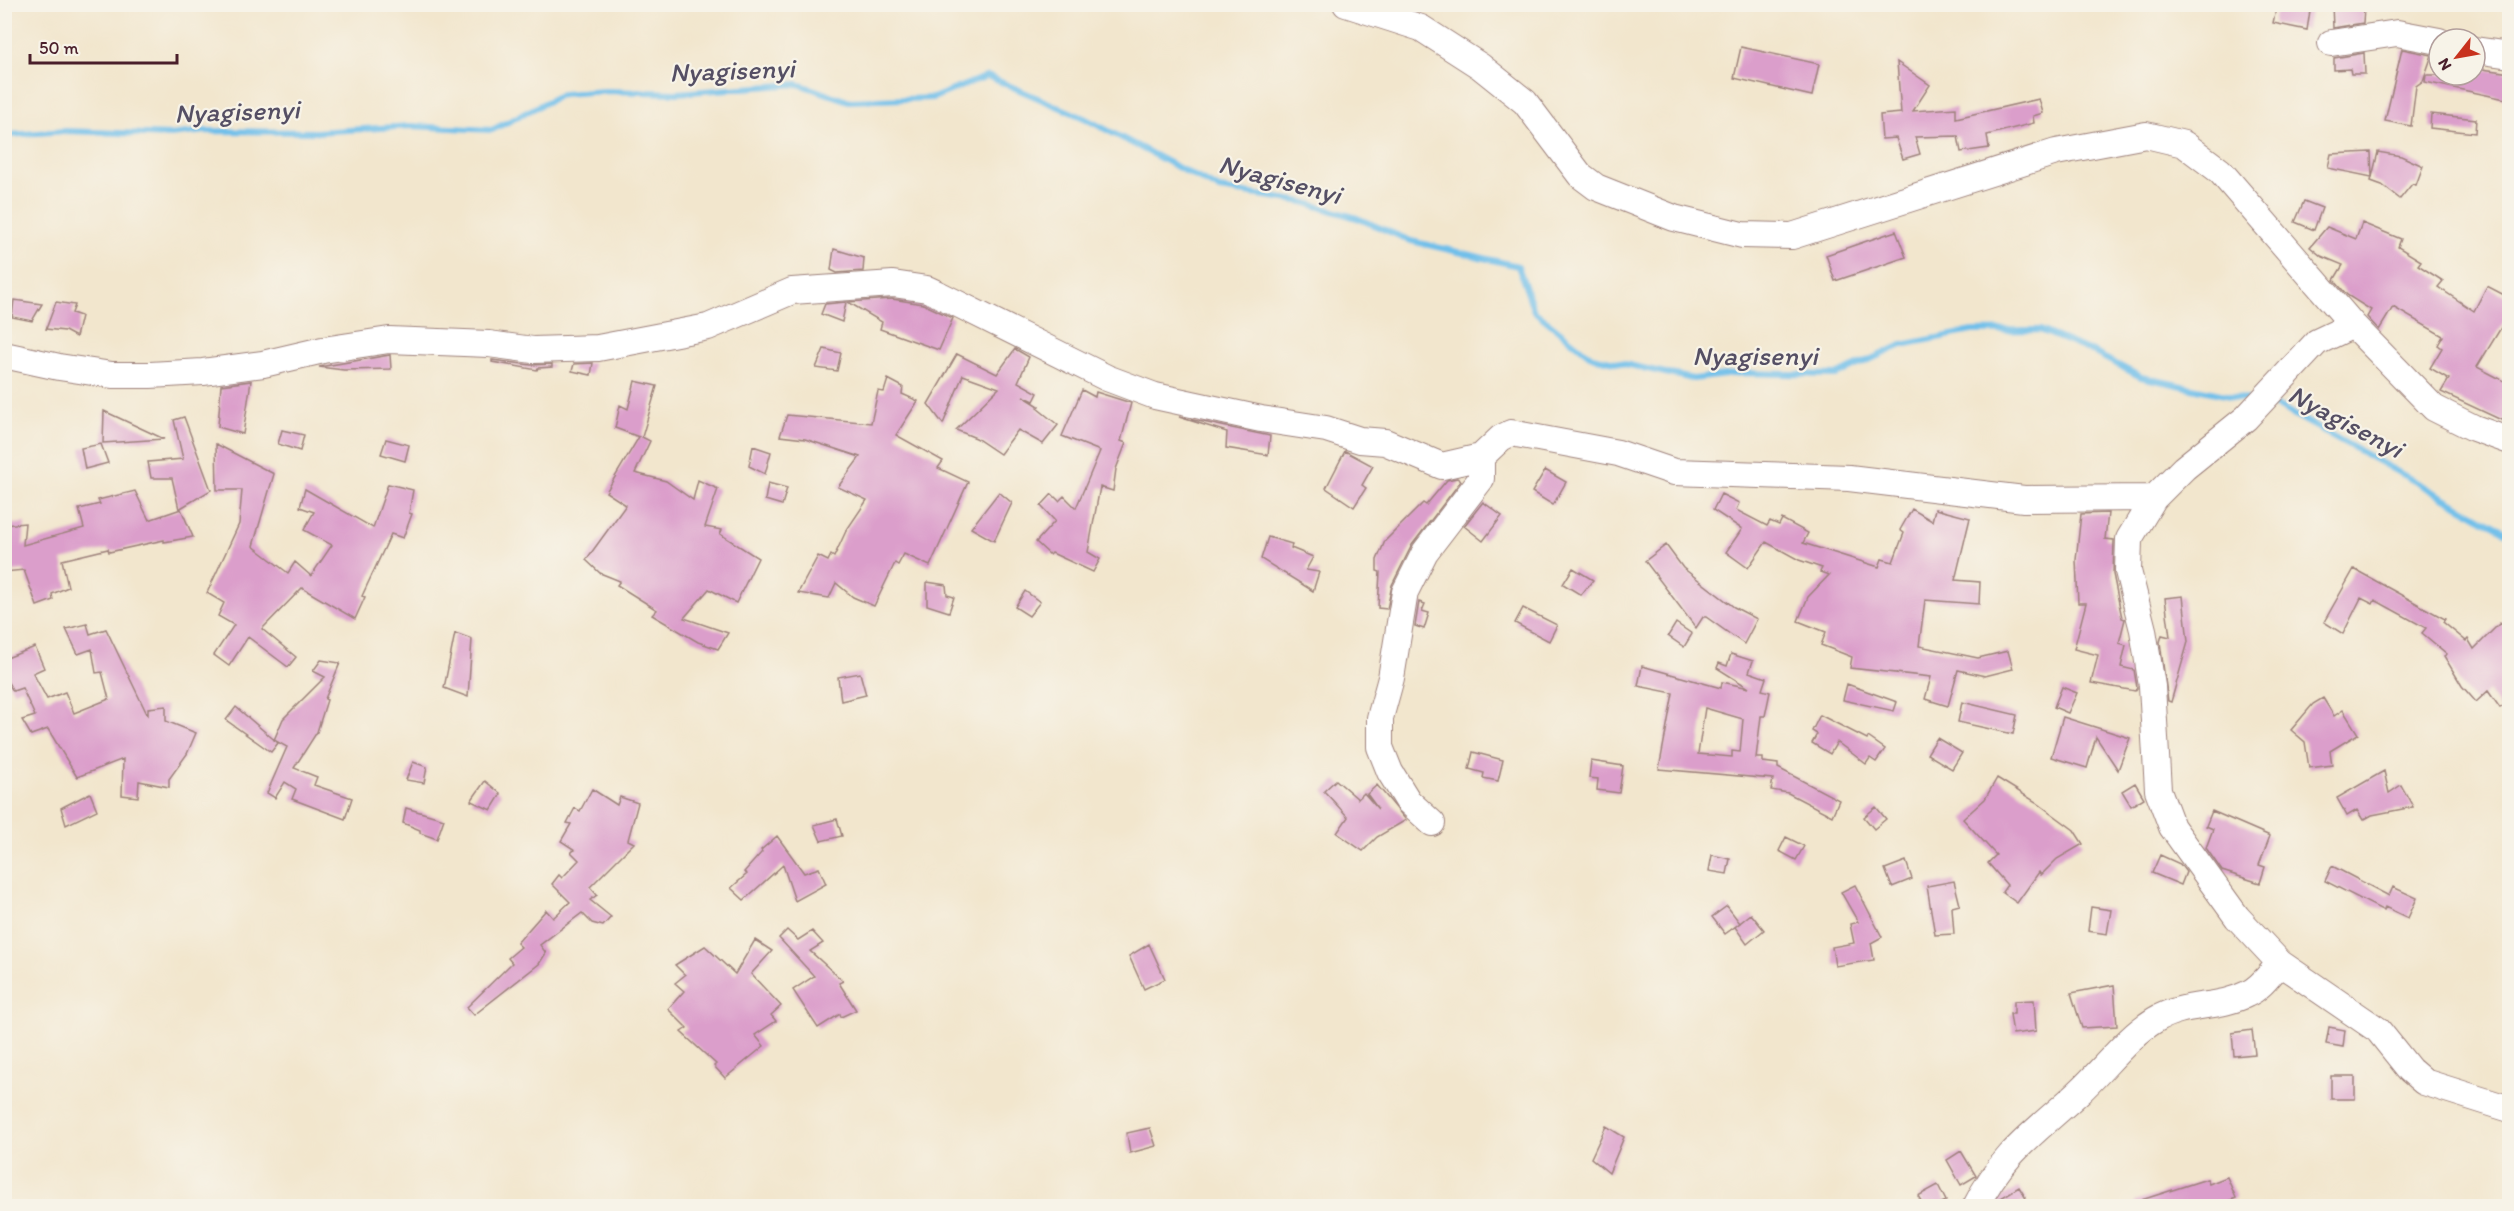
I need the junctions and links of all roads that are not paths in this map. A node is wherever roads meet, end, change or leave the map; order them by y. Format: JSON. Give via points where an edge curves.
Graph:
{"nodes":[{"id":1,"x":1346,"y":4,"type":"edge"},
{"id":2,"x":2427,"y":38,"type":"edge"},
{"id":3,"x":2331,"y":43,"type":"dead end"},
{"id":4,"x":2487,"y":52,"type":"edge"},
{"id":5,"x":2510,"y":55,"type":"edge"},
{"id":6,"x":2353,"y":325,"type":"junction"},
{"id":7,"x":4,"y":355,"type":"edge"},
{"id":8,"x":2510,"y":441,"type":"edge"},
{"id":9,"x":1481,"y":457,"type":"junction"},
{"id":10,"x":2154,"y":498,"type":"junction"},
{"id":11,"x":1432,"y":823,"type":"dead end"},
{"id":12,"x":2280,"y":963,"type":"junction"},
{"id":13,"x":2510,"y":1109,"type":"edge"},
{"id":14,"x":1976,"y":1206,"type":"edge"}],
"edges":[{"from":1,"to":6,"type":"street","via":[[1420,28],[1480,66],[1525,102],[1580,175],[1596,187],[1674,218],[1742,235],[1792,236],[2056,152],[2146,135],[2184,144],[2220,171]]},
{"from":2,"to":3,"type":"street","via":[[2397,33]]},
{"from":4,"to":5,"type":"street"},
{"from":6,"to":8,"type":"street","via":[[2434,408]]},
{"from":6,"to":10,"type":"street","via":[[2317,342],[2246,418]]},
{"from":7,"to":9,"type":"street","via":[[112,375],[150,375],[253,365],[389,340],[533,350],[598,348],[708,327],[792,291],[893,284],[927,289],[1107,378],[1155,396],[1385,442],[1442,466]]},
{"from":9,"to":10,"type":"street","via":[[1511,433],[1618,453],[1674,472],[1849,478],[2024,499]]},
{"from":9,"to":11,"type":"street","via":[[1480,479],[1425,552],[1405,592],[1391,678],[1380,718],[1380,747],[1390,772],[1408,801]]},
{"from":10,"to":12,"type":"street","via":[[2129,539],[2128,571],[2152,686],[2158,790],[2172,827],[2237,917]]},
{"from":12,"to":13,"type":"street","via":[[2378,1030],[2424,1082]]},
{"from":12,"to":14,"type":"street","via":[[2248,994],[2227,1002],[2194,1005],[2155,1020],[2018,1144]]}]}
